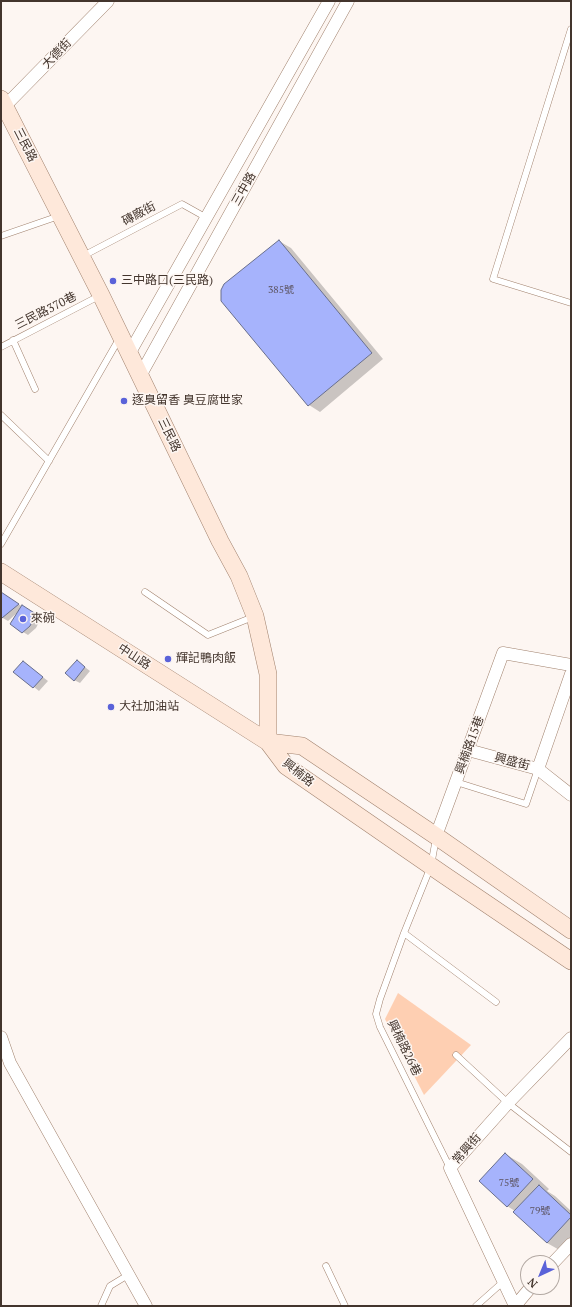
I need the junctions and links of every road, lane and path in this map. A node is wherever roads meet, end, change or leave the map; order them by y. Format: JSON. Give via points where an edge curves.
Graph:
{"nodes":[{"id":1,"x":108,"y":1,"type":"edge"},
{"id":2,"x":329,"y":1,"type":"edge"},
{"id":3,"x":348,"y":1,"type":"edge"},
{"id":4,"x":571,"y":29,"type":"edge"},
{"id":5,"x":2,"y":105,"type":"edge"},
{"id":6,"x":60,"y":216,"type":"junction"},
{"id":7,"x":207,"y":218,"type":"junction"},
{"id":8,"x":1,"y":236,"type":"edge"},
{"id":9,"x":82,"y":257,"type":"junction"},
{"id":10,"x":101,"y":295,"type":"junction"},
{"id":11,"x":571,"y":303,"type":"edge"},
{"id":12,"x":121,"y":336,"type":"junction"},
{"id":13,"x":13,"y":340,"type":"junction"},
{"id":14,"x":1,"y":347,"type":"edge"},
{"id":15,"x":130,"y":354,"type":"junction"},
{"id":16,"x":140,"y":376,"type":"junction"},
{"id":17,"x":35,"y":389,"type":"dead end"},
{"id":18,"x":1,"y":414,"type":"edge"},
{"id":19,"x":49,"y":461,"type":"junction"},
{"id":20,"x":1,"y":544,"type":"edge"},
{"id":21,"x":1,"y":572,"type":"edge"},
{"id":22,"x":145,"y":592,"type":"dead end"},
{"id":23,"x":255,"y":616,"type":"junction"},
{"id":24,"x":571,"y":665,"type":"edge"},
{"id":25,"x":571,"y":674,"type":"edge"},
{"id":26,"x":268,"y":742,"type":"junction"},
{"id":27,"x":468,"y":750,"type":"junction"},
{"id":28,"x":538,"y":769,"type":"junction"},
{"id":29,"x":456,"y":782,"type":"junction"},
{"id":30,"x":571,"y":795,"type":"edge"},
{"id":31,"x":436,"y":836,"type":"junction"},
{"id":32,"x":431,"y":866,"type":"junction"},
{"id":33,"x":571,"y":930,"type":"edge"},
{"id":34,"x":404,"y":933,"type":"junction"},
{"id":35,"x":571,"y":960,"type":"edge"},
{"id":36,"x":496,"y":1002,"type":"dead end"},
{"id":37,"x":1,"y":1038,"type":"edge"},
{"id":38,"x":571,"y":1038,"type":"edge"},
{"id":39,"x":456,"y":1055,"type":"dead end"},
{"id":40,"x":508,"y":1102,"type":"junction"},
{"id":41,"x":571,"y":1152,"type":"edge"},
{"id":42,"x":450,"y":1168,"type":"junction"},
{"id":43,"x":571,"y":1244,"type":"edge"},
{"id":44,"x":560,"y":1256,"type":"edge"},
{"id":45,"x":326,"y":1266,"type":"dead end"},
{"id":46,"x":128,"y":1275,"type":"junction"},
{"id":47,"x":504,"y":1282,"type":"junction"},
{"id":48,"x":524,"y":1295,"type":"edge"},
{"id":49,"x":101,"y":1306,"type":"edge"},
{"id":50,"x":146,"y":1306,"type":"edge"},
{"id":51,"x":345,"y":1306,"type":"edge"},
{"id":52,"x":476,"y":1306,"type":"edge"},
{"id":53,"x":515,"y":1306,"type":"edge"}],
"edges":[{"from":1,"to":5,"type":"street","name":"大德街"},
{"from":2,"to":7,"type":"street"},
{"from":3,"to":16,"type":"street","name":"三中路"},
{"from":4,"to":11,"type":"lane","via":[[493,279]]},
{"from":5,"to":6,"type":"street","name":"三民路"},
{"from":6,"to":8,"type":"lane"},
{"from":6,"to":9,"type":"street","name":"三民路"},
{"from":7,"to":9,"type":"lane","name":"磚廠街","via":[[182,204]]},
{"from":7,"to":15,"type":"street"},
{"from":9,"to":10,"type":"street","name":"三民路"},
{"from":10,"to":12,"type":"street","name":"三民路"},
{"from":10,"to":13,"type":"lane","name":"三民路370巷"},
{"from":12,"to":15,"type":"street","name":"三民路"},
{"from":12,"to":19,"type":"lane"},
{"from":13,"to":14,"type":"lane","name":"三民路370巷"},
{"from":13,"to":17,"type":"lane"},
{"from":15,"to":16,"type":"street","name":"三民路"},
{"from":16,"to":23,"type":"street","name":"三民路","via":[[239,576]]},
{"from":18,"to":19,"type":"lane"},
{"from":19,"to":20,"type":"lane"},
{"from":21,"to":26,"type":"street","name":"中山路"},
{"from":22,"to":23,"type":"lane","via":[[208,635]]},
{"from":23,"to":26,"type":"street","name":"三民路","via":[[268,674]]},
{"from":24,"to":27,"type":"street","name":"興楠路15巷","via":[[503,653]]},
{"from":25,"to":28,"type":"street"},
{"from":26,"to":31,"type":"street","name":"興楠路","via":[[302,746]]},
{"from":26,"to":32,"type":"street","name":"興楠路","via":[[286,766]]},
{"from":27,"to":28,"type":"street","name":"興盛街"},
{"from":27,"to":29,"type":"street","name":"興楠路15巷"},
{"from":28,"to":29,"type":"lane","via":[[526,804]]},
{"from":28,"to":30,"type":"street","name":"興盛街"},
{"from":29,"to":31,"type":"street","name":"興楠路15巷"},
{"from":31,"to":32,"type":"lane","name":"興楠路26巷"},
{"from":31,"to":33,"type":"street","name":"興楠路"},
{"from":32,"to":34,"type":"lane","name":"興楠路26巷"},
{"from":32,"to":35,"type":"street","name":"興楠路"},
{"from":34,"to":36,"type":"lane"},
{"from":34,"to":42,"type":"lane","name":"興楠路26巷","via":[[376,1014],[380,1027]]},
{"from":37,"to":46,"type":"street","via":[[10,1063]]},
{"from":38,"to":40,"type":"street","name":"常興街"},
{"from":39,"to":40,"type":"lane"},
{"from":40,"to":41,"type":"lane"},
{"from":40,"to":42,"type":"street","name":"常興街"},
{"from":42,"to":47,"type":"street","name":"常興街"},
{"from":43,"to":44,"type":"street"},
{"from":45,"to":51,"type":"lane"},
{"from":46,"to":49,"type":"lane","via":[[110,1286]]},
{"from":46,"to":50,"type":"street"},
{"from":47,"to":52,"type":"lane"},
{"from":47,"to":53,"type":"street","name":"常興街"},
{"from":48,"to":53,"type":"street"}]}
